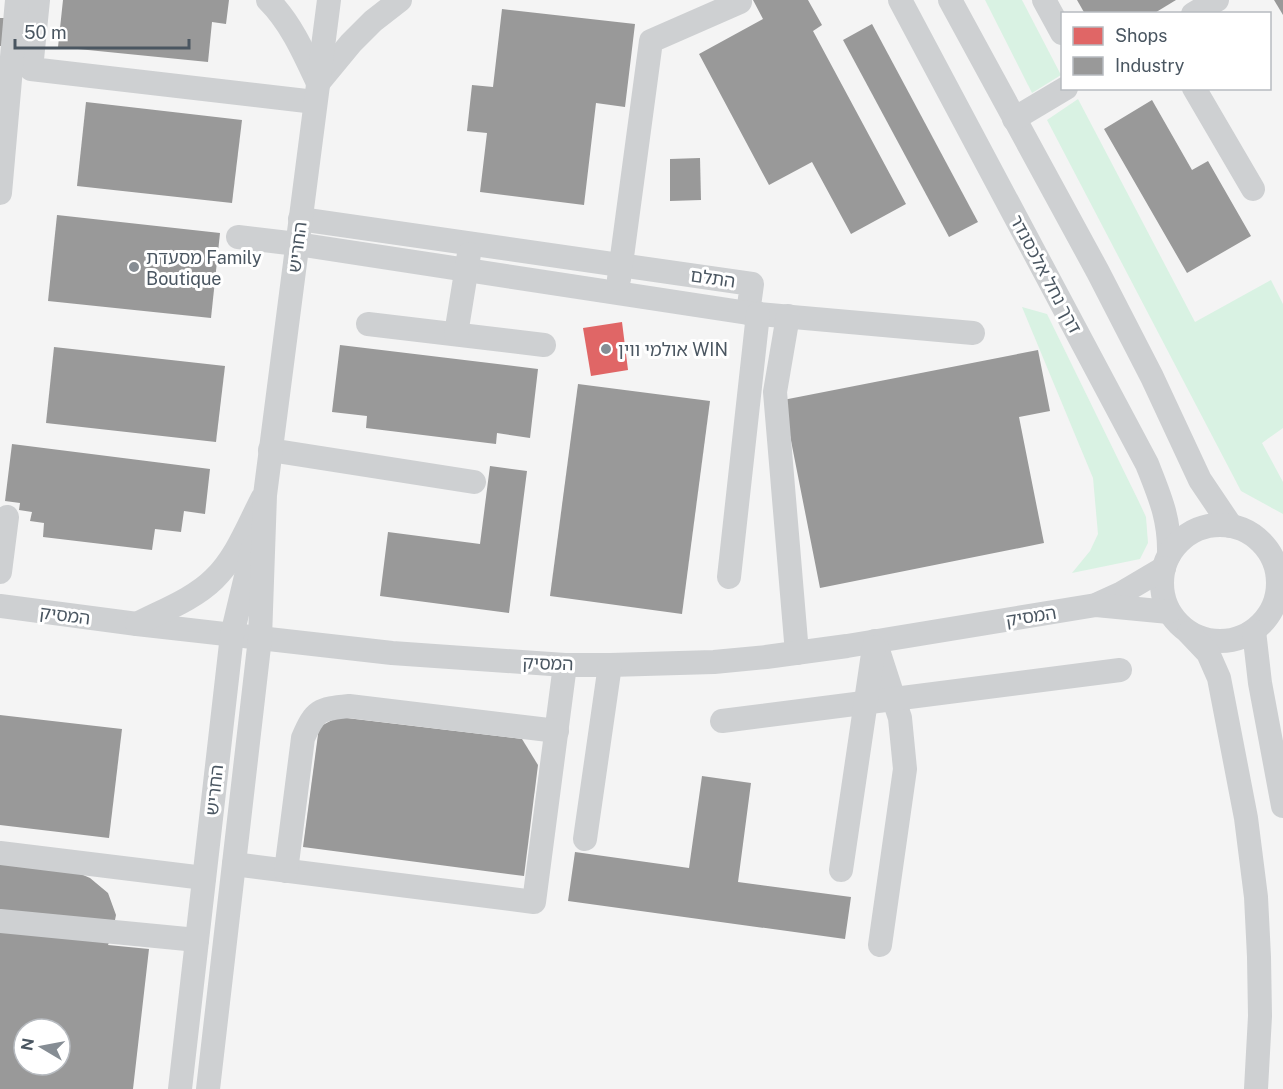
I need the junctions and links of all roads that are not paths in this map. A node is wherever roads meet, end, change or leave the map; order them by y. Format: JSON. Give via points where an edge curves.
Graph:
{"nodes":[{"id":1,"x":17,"y":0,"type":"edge"},
{"id":2,"x":38,"y":0,"type":"edge"},
{"id":3,"x":268,"y":0,"type":"edge"},
{"id":4,"x":329,"y":0,"type":"edge"},
{"id":5,"x":400,"y":0,"type":"edge"},
{"id":6,"x":900,"y":0,"type":"edge"},
{"id":7,"x":950,"y":0,"type":"edge"},
{"id":8,"x":1044,"y":0,"type":"edge"},
{"id":9,"x":1217,"y":0,"type":"edge"},
{"id":10,"x":740,"y":2,"type":"dead end"},
{"id":11,"x":1196,"y":12,"type":"edge"},
{"id":12,"x":1061,"y":31,"type":"edge"},
{"id":13,"x":1063,"y":90,"type":"edge"},
{"id":14,"x":1195,"y":90,"type":"edge"},
{"id":15,"x":317,"y":93,"type":"junction"},
{"id":16,"x":1014,"y":119,"type":"junction"},
{"id":17,"x":1253,"y":189,"type":"dead end"},
{"id":18,"x":0,"y":193,"type":"edge"},
{"id":19,"x":300,"y":219,"type":"junction"},
{"id":20,"x":238,"y":237,"type":"dead end"},
{"id":21,"x":471,"y":243,"type":"junction"},
{"id":22,"x":297,"y":244,"type":"junction"},
{"id":23,"x":621,"y":265,"type":"junction"},
{"id":24,"x":466,"y":270,"type":"junction"},
{"id":25,"x":617,"y":293,"type":"junction"},
{"id":26,"x":753,"y":313,"type":"junction"},
{"id":27,"x":788,"y":316,"type":"junction"},
{"id":28,"x":368,"y":324,"type":"dead end"},
{"id":29,"x":973,"y":333,"type":"dead end"},
{"id":30,"x":456,"y":334,"type":"junction"},
{"id":31,"x":544,"y":345,"type":"dead end"},
{"id":32,"x":270,"y":450,"type":"junction"},
{"id":33,"x":474,"y":482,"type":"dead end"},
{"id":34,"x":265,"y":495,"type":"junction"},
{"id":35,"x":7,"y":517,"type":"dead end"},
{"id":36,"x":1231,"y":526,"type":"junction"},
{"id":37,"x":1166,"y":562,"type":"junction"},
{"id":38,"x":1279,"y":563,"type":"edge"},
{"id":39,"x":0,"y":572,"type":"edge"},
{"id":40,"x":729,"y":577,"type":"dead end"},
{"id":41,"x":1096,"y":605,"type":"junction"},
{"id":42,"x":0,"y":606,"type":"edge"},
{"id":43,"x":1168,"y":612,"type":"junction"},
{"id":44,"x":1283,"y":620,"type":"edge"},
{"id":45,"x":137,"y":624,"type":"junction"},
{"id":46,"x":1257,"y":628,"type":"junction"},
{"id":47,"x":1189,"y":633,"type":"junction"},
{"id":48,"x":232,"y":635,"type":"junction"},
{"id":49,"x":260,"y":638,"type":"junction"},
{"id":50,"x":875,"y":641,"type":"junction"},
{"id":51,"x":797,"y":653,"type":"junction"},
{"id":52,"x":565,"y":665,"type":"junction"},
{"id":53,"x":610,"y":665,"type":"junction"},
{"id":54,"x":1120,"y":670,"type":"dead end"},
{"id":55,"x":894,"y":699,"type":"junction"},
{"id":56,"x":865,"y":703,"type":"junction"},
{"id":57,"x":722,"y":722,"type":"dead end"},
{"id":58,"x":556,"y":731,"type":"junction"},
{"id":59,"x":1283,"y":806,"type":"edge"},
{"id":60,"x":585,"y":839,"type":"dead end"},
{"id":61,"x":0,"y":853,"type":"edge"},
{"id":62,"x":234,"y":864,"type":"junction"},
{"id":63,"x":841,"y":870,"type":"dead end"},
{"id":64,"x":286,"y":871,"type":"junction"},
{"id":65,"x":204,"y":878,"type":"junction"},
{"id":66,"x":0,"y":921,"type":"edge"},
{"id":67,"x":197,"y":940,"type":"junction"},
{"id":68,"x":880,"y":945,"type":"dead end"},
{"id":69,"x":180,"y":1089,"type":"edge"},
{"id":70,"x":208,"y":1089,"type":"edge"},
{"id":71,"x":1256,"y":1089,"type":"edge"}],
"edges":[{"from":1,"to":18,"type":"street"},
{"from":2,"to":15,"type":"street","via":[[31,69]]},
{"from":3,"to":15,"type":"street","via":[[295,35]]},
{"from":4,"to":15,"type":"street","name":"החריש"},
{"from":5,"to":15,"type":"street","via":[[351,43]]},
{"from":6,"to":37,"type":"street","name":"דרך נחל אלכסנדר","via":[[1147,464],[1167,520]]},
{"from":7,"to":16,"type":"street"},
{"from":8,"to":12,"type":"street"},
{"from":9,"to":11,"type":"street"},
{"from":10,"to":23,"type":"street","via":[[651,41]]},
{"from":13,"to":16,"type":"street"},
{"from":14,"to":17,"type":"street"},
{"from":15,"to":19,"type":"street","name":"החריש"},
{"from":16,"to":36,"type":"street","via":[[1147,367],[1200,480]]},
{"from":19,"to":21,"type":"street","name":"התלם"},
{"from":19,"to":22,"type":"street","name":"החריש"},
{"from":20,"to":22,"type":"street","name":"התלם"},
{"from":21,"to":23,"type":"street","name":"התלם"},
{"from":21,"to":24,"type":"street"},
{"from":22,"to":24,"type":"street","name":"התלם"},
{"from":22,"to":32,"type":"street","name":"החריש"},
{"from":23,"to":25,"type":"street"},
{"from":23,"to":26,"type":"street","name":"התלם","via":[[752,284]]},
{"from":24,"to":25,"type":"street","name":"התלם"},
{"from":24,"to":30,"type":"street"},
{"from":25,"to":26,"type":"street","name":"התלם"},
{"from":26,"to":27,"type":"street"},
{"from":26,"to":40,"type":"street"},
{"from":27,"to":29,"type":"street"},
{"from":27,"to":51,"type":"street","via":[[775,392]]},
{"from":28,"to":30,"type":"street"},
{"from":30,"to":31,"type":"street"},
{"from":32,"to":33,"type":"street"},
{"from":32,"to":34,"type":"street","name":"החריש"},
{"from":34,"to":45,"type":"street","via":[[231,558],[213,580],[188,598]]},
{"from":34,"to":48,"type":"street","name":"החריש"},
{"from":34,"to":49,"type":"street","name":"החריש"},
{"from":35,"to":39,"type":"street"},
{"from":36,"to":37,"type":"street","via":[[1207,526],[1193,531],[1181,539]]},
{"from":36,"to":38,"type":"street","via":[[1253,535]]},
{"from":37,"to":41,"type":"street","name":"המסיק","via":[[1120,594]]},
{"from":37,"to":43,"type":"street","via":[[1162,593]]},
{"from":38,"to":46,"type":"street","via":[[1275,604]]},
{"from":41,"to":43,"type":"street","name":"המסיק"},
{"from":41,"to":50,"type":"street","name":"המסיק"},
{"from":42,"to":45,"type":"street","name":"המסיק"},
{"from":43,"to":47,"type":"street"},
{"from":44,"to":46,"type":"street"},
{"from":45,"to":48,"type":"street","name":"המסיק"},
{"from":46,"to":47,"type":"street","via":[[1236,640],[1216,642]]},
{"from":46,"to":59,"type":"street","via":[[1260,683]]},
{"from":47,"to":71,"type":"street","via":[[1208,653],[1219,678],[1246,818],[1259,957]]},
{"from":48,"to":49,"type":"street","name":"המסיק"},
{"from":48,"to":65,"type":"street","name":"החריש"},
{"from":49,"to":52,"type":"street","name":"המסיק","via":[[392,653]]},
{"from":49,"to":62,"type":"street","name":"החריש"},
{"from":50,"to":51,"type":"street","name":"המסיק"},
{"from":50,"to":55,"type":"street"},
{"from":50,"to":56,"type":"street"},
{"from":51,"to":53,"type":"street","name":"המסיק","via":[[714,662]]},
{"from":52,"to":53,"type":"street","name":"המסיק"},
{"from":52,"to":58,"type":"street"},
{"from":53,"to":60,"type":"street"},
{"from":54,"to":55,"type":"street"},
{"from":55,"to":56,"type":"street"},
{"from":55,"to":68,"type":"street","via":[[905,769]]},
{"from":56,"to":57,"type":"street"},
{"from":56,"to":63,"type":"street"},
{"from":58,"to":64,"type":"street","via":[[348,706],[324,708],[311,720],[303,738]]},
{"from":58,"to":64,"type":"street","via":[[534,902]]},
{"from":61,"to":65,"type":"street"},
{"from":62,"to":64,"type":"street"},
{"from":62,"to":70,"type":"street","name":"החריש"},
{"from":65,"to":67,"type":"street","name":"החריש"},
{"from":66,"to":67,"type":"street"},
{"from":67,"to":69,"type":"street","name":"החריש"}]}
